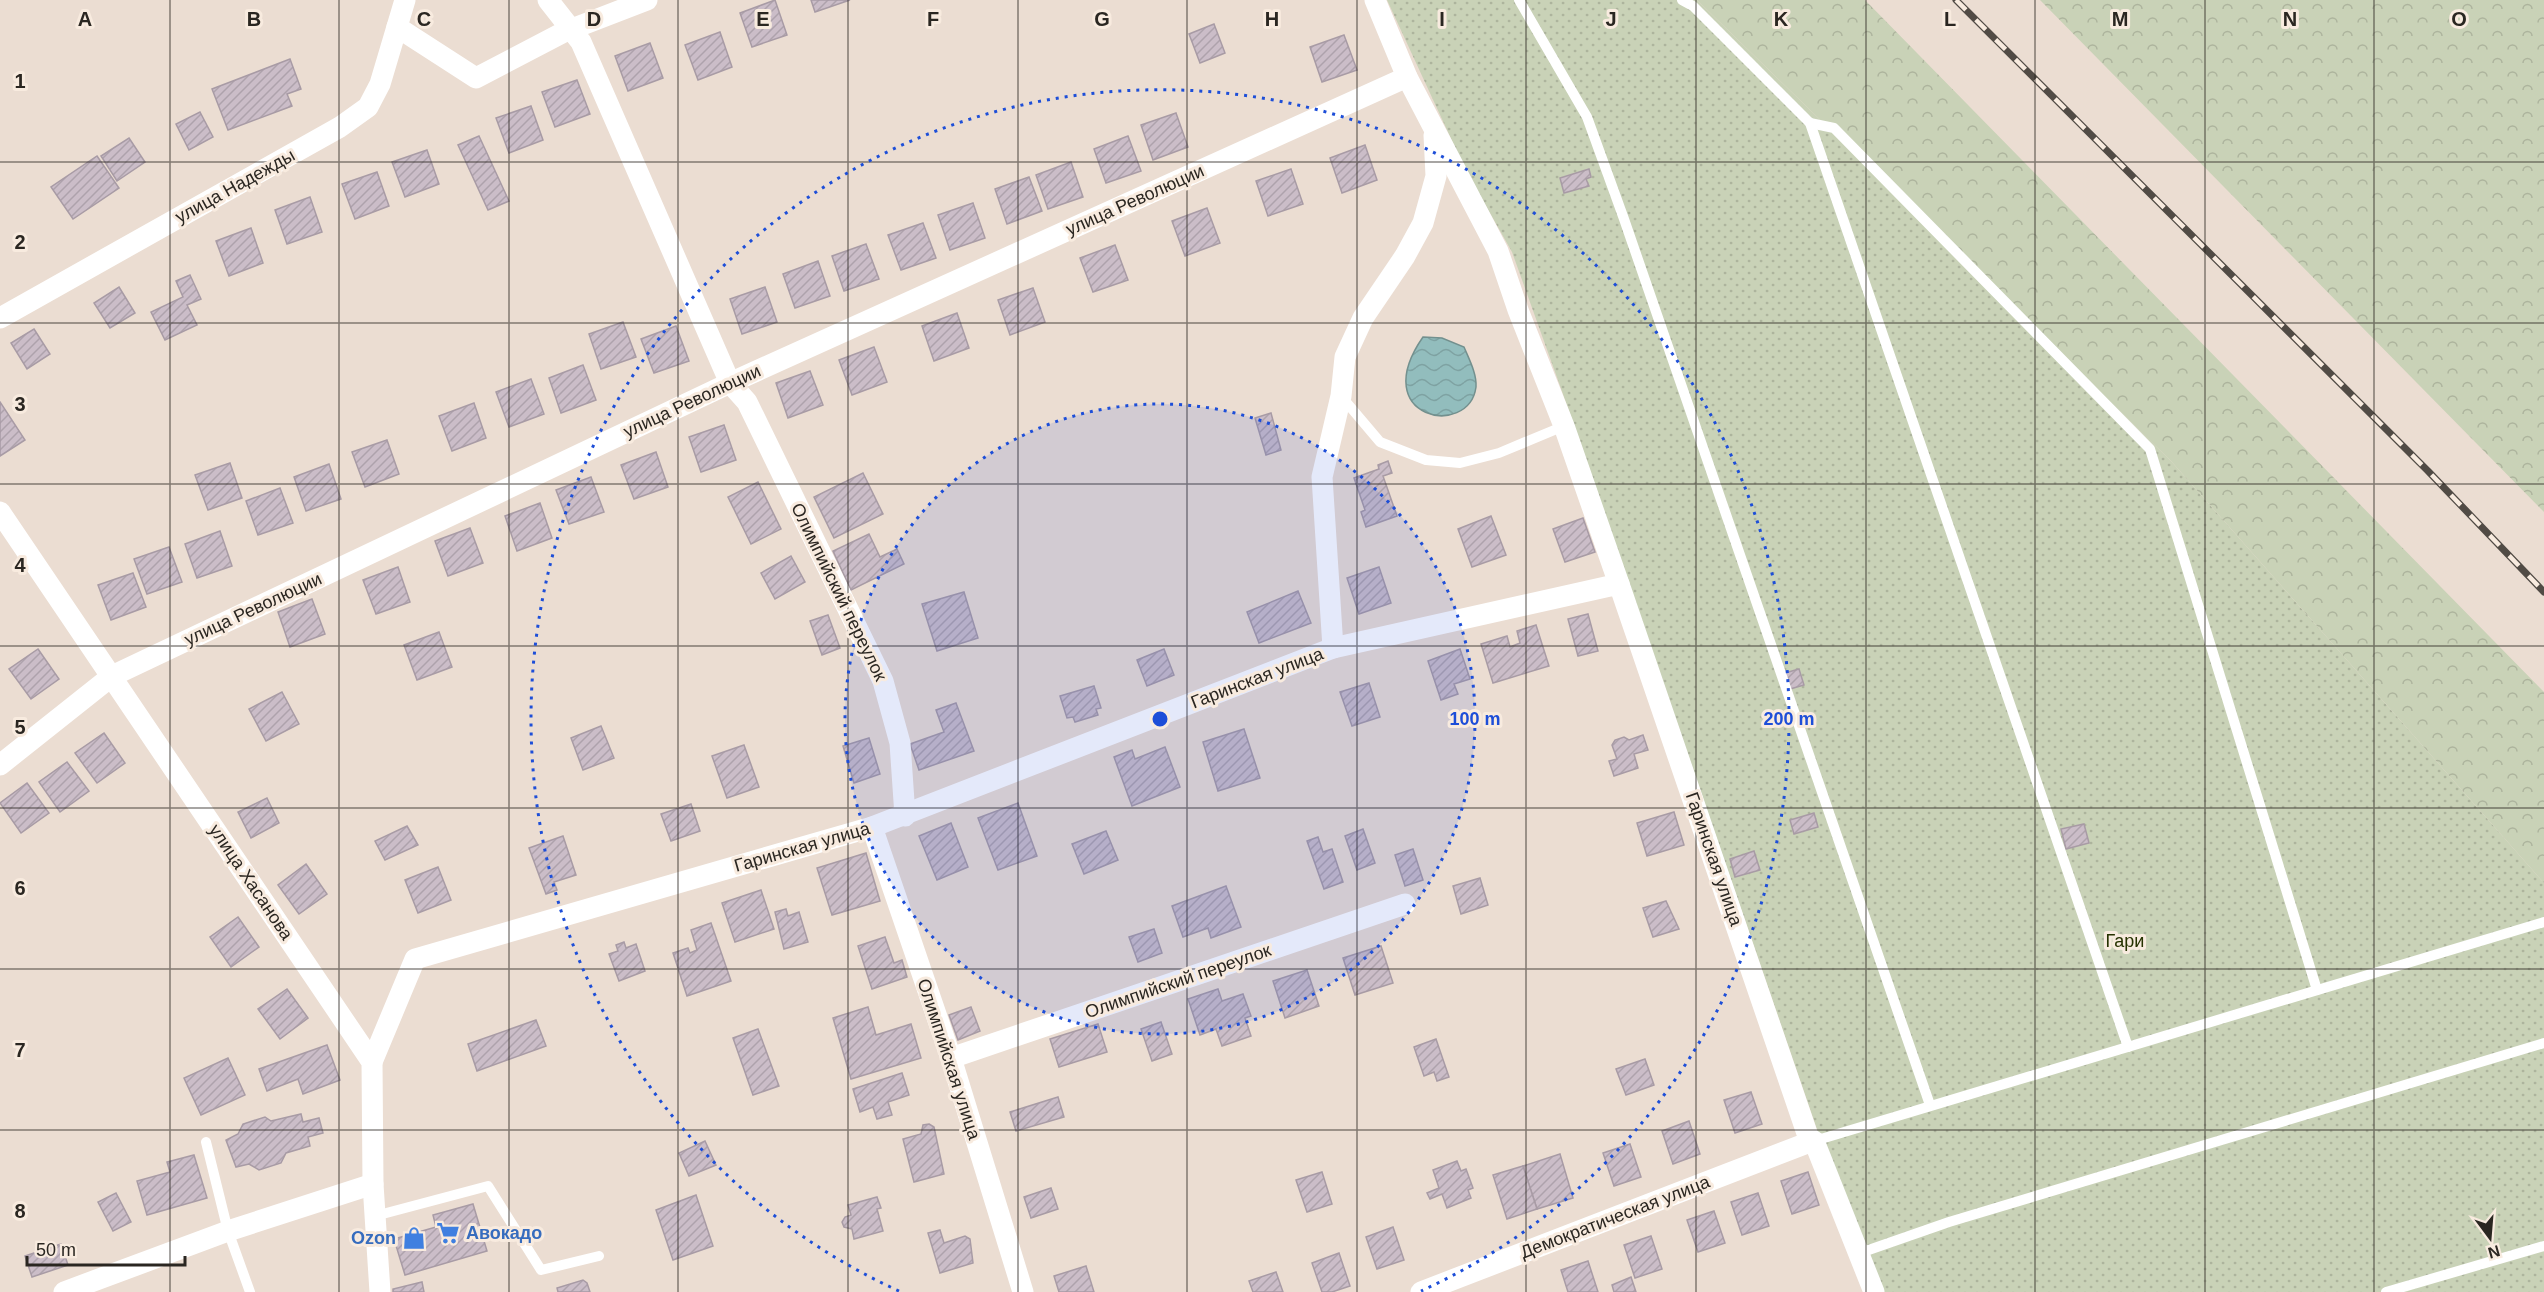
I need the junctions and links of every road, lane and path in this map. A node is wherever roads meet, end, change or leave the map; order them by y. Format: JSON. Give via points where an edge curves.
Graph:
{"nodes":[{"id":1,"x":405,"y":0,"type":"edge"},
{"id":2,"x":548,"y":0,"type":"edge"},
{"id":3,"x":647,"y":0,"type":"edge"},
{"id":4,"x":1375,"y":0,"type":"edge"},
{"id":5,"x":1519,"y":0,"type":"edge"},
{"id":6,"x":1682,"y":0,"type":"edge"},
{"id":7,"x":397,"y":27,"type":"junction"},
{"id":8,"x":571,"y":29,"type":"junction"},
{"id":9,"x":1407,"y":77,"type":"junction"},
{"id":10,"x":1810,"y":123,"type":"junction"},
{"id":11,"x":1434,"y":128,"type":"junction"},
{"id":12,"x":0,"y":318,"type":"edge"},
{"id":13,"x":730,"y":383,"type":"junction"},
{"id":14,"x":1341,"y":396,"type":"junction"},
{"id":15,"x":1564,"y":426,"type":"junction"},
{"id":16,"x":0,"y":512,"type":"edge"},
{"id":17,"x":1619,"y":584,"type":"junction"},
{"id":18,"x":1333,"y":648,"type":"junction"},
{"id":19,"x":112,"y":676,"type":"junction"},
{"id":20,"x":0,"y":765,"type":"edge"},
{"id":21,"x":905,"y":816,"type":"junction"},
{"id":22,"x":872,"y":827,"type":"junction"},
{"id":23,"x":1405,"y":904,"type":"dead end"},
{"id":24,"x":2544,"y":922,"type":"edge"},
{"id":25,"x":2317,"y":990,"type":"junction"},
{"id":26,"x":2544,"y":1043,"type":"edge"},
{"id":27,"x":2128,"y":1047,"type":"junction"},
{"id":28,"x":951,"y":1058,"type":"junction"},
{"id":29,"x":372,"y":1062,"type":"junction"},
{"id":30,"x":1930,"y":1105,"type":"junction"},
{"id":31,"x":1812,"y":1141,"type":"junction"},
{"id":32,"x":206,"y":1142,"type":"dead end"},
{"id":33,"x":373,"y":1184,"type":"junction"},
{"id":34,"x":375,"y":1216,"type":"junction"},
{"id":35,"x":228,"y":1231,"type":"junction"},
{"id":36,"x":2544,"y":1246,"type":"edge"},
{"id":37,"x":1860,"y":1253,"type":"junction"},
{"id":38,"x":599,"y":1256,"type":"dead end"},
{"id":39,"x":64,"y":1292,"type":"edge"},
{"id":40,"x":250,"y":1292,"type":"edge"},
{"id":41,"x":380,"y":1292,"type":"edge"},
{"id":42,"x":1023,"y":1292,"type":"edge"},
{"id":43,"x":1420,"y":1292,"type":"edge"},
{"id":44,"x":1874,"y":1292,"type":"edge"},
{"id":45,"x":2386,"y":1292,"type":"edge"}],
"edges":[{"from":1,"to":7,"type":"street","name":"улица Надежды"},
{"from":2,"to":8,"type":"street","name":"Олимпийский переулок"},
{"from":3,"to":8,"type":"street"},
{"from":4,"to":9,"type":"street"},
{"from":5,"to":30,"type":"lane","via":[[1587,117]]},
{"from":6,"to":10,"type":"lane","via":[[1693,6]]},
{"from":7,"to":8,"type":"street","via":[[476,78]]},
{"from":7,"to":12,"type":"street","name":"улица Надежды","via":[[380,84],[368,106],[340,127]]},
{"from":8,"to":13,"type":"street","name":"Олимпийский переулок","via":[[581,42]]},
{"from":9,"to":11,"type":"street"},
{"from":9,"to":13,"type":"street","name":"улица Революции"},
{"from":10,"to":25,"type":"lane","via":[[1834,128],[2150,448]]},
{"from":10,"to":27,"type":"lane"},
{"from":11,"to":14,"type":"street","via":[[1436,176],[1423,224],[1363,318],[1346,357]]},
{"from":11,"to":15,"type":"street","via":[[1498,251]]},
{"from":13,"to":19,"type":"street","name":"улица Революции"},
{"from":13,"to":21,"type":"street","name":"Олимпийский переулок","via":[[747,402],[883,681],[900,743]]},
{"from":14,"to":15,"type":"lane","via":[[1380,442],[1426,460],[1460,463],[1499,453]]},
{"from":14,"to":18,"type":"street","via":[[1322,477]]},
{"from":15,"to":17,"type":"street"},
{"from":16,"to":19,"type":"street","name":"улица Хасанова"},
{"from":17,"to":18,"type":"street","name":"Гаринская улица"},
{"from":17,"to":31,"type":"street","name":"Гаринская улица"},
{"from":18,"to":21,"type":"street","name":"Гаринская улица"},
{"from":19,"to":20,"type":"street","name":"улица Революции"},
{"from":19,"to":29,"type":"street","name":"улица Хасанова"},
{"from":21,"to":22,"type":"street","name":"Гаринская улица"},
{"from":22,"to":28,"type":"street","name":"Олимпийская улица"},
{"from":22,"to":29,"type":"street","name":"Гаринская улица","via":[[415,959]]},
{"from":23,"to":28,"type":"street","name":"Олимпийский переулок"},
{"from":24,"to":25,"type":"lane"},
{"from":25,"to":27,"type":"lane"},
{"from":26,"to":37,"type":"lane","via":[[1949,1222]]},
{"from":27,"to":30,"type":"lane"},
{"from":28,"to":42,"type":"street","name":"Олимпийская улица"},
{"from":29,"to":33,"type":"street"},
{"from":30,"to":31,"type":"lane"},
{"from":31,"to":37,"type":"street","name":"Гаринская улица"},
{"from":31,"to":43,"type":"street","name":"Демократическая улица"},
{"from":32,"to":35,"type":"lane"},
{"from":33,"to":34,"type":"street"},
{"from":33,"to":35,"type":"street"},
{"from":34,"to":38,"type":"lane","via":[[488,1186],[541,1270]]},
{"from":34,"to":41,"type":"street"},
{"from":35,"to":39,"type":"street"},
{"from":35,"to":40,"type":"lane"},
{"from":36,"to":45,"type":"lane"},
{"from":37,"to":44,"type":"street","name":"Гаринская улица"}]}
